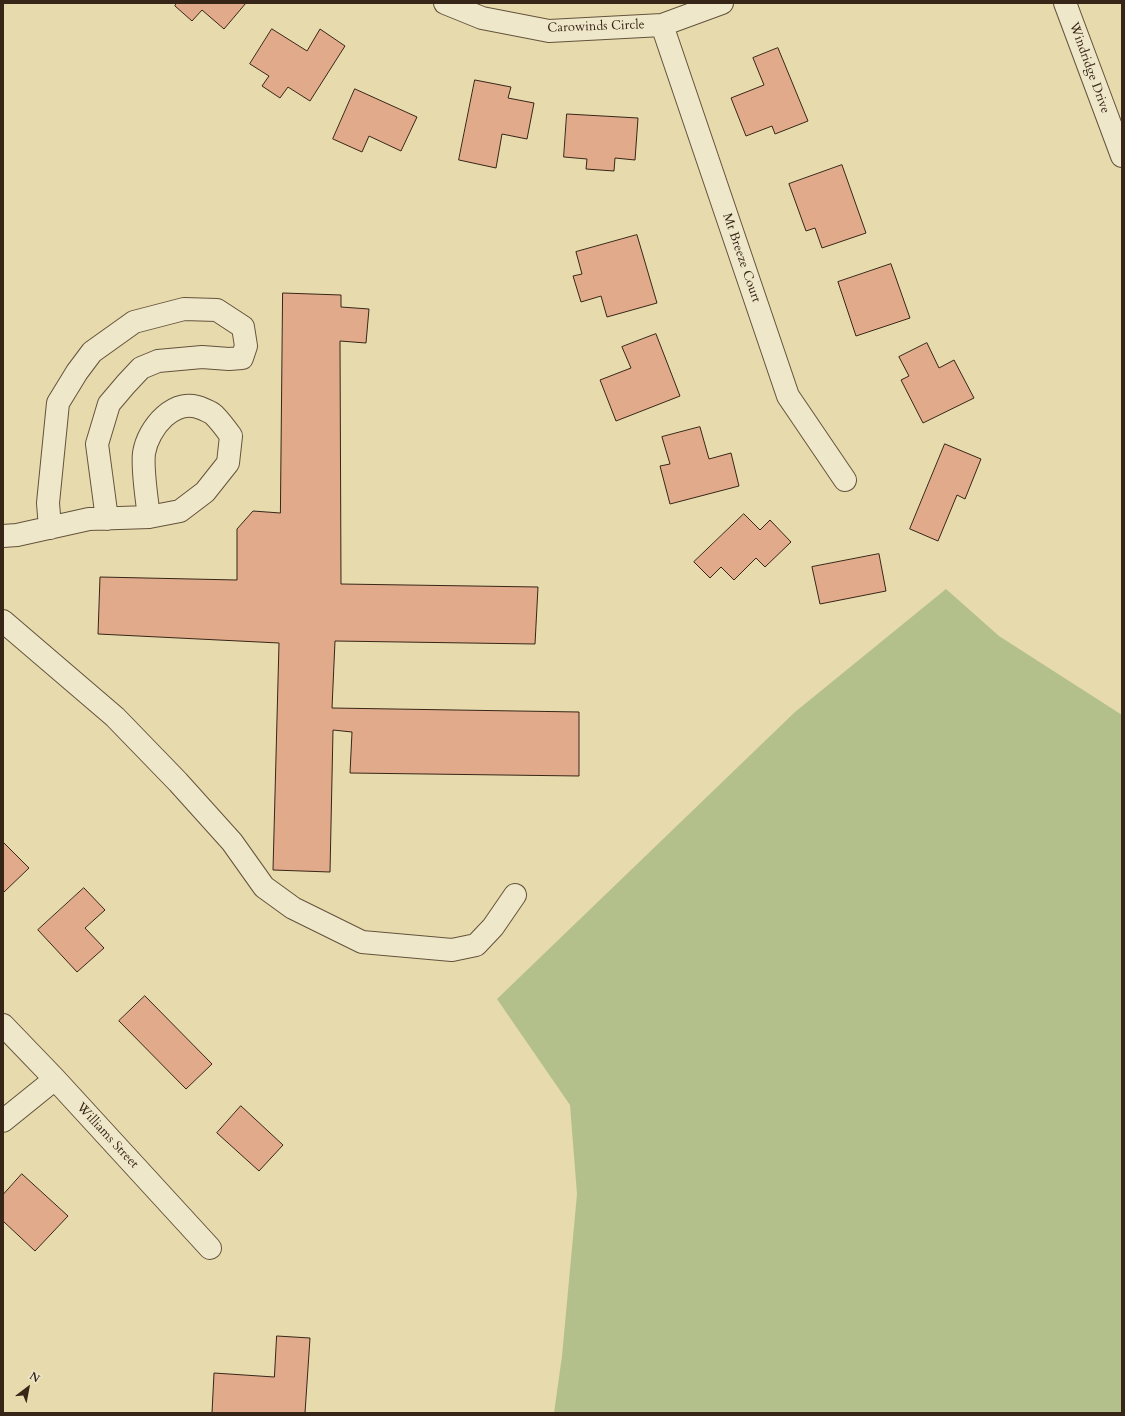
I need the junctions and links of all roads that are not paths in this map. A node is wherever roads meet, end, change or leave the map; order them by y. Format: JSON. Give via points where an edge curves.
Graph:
{"nodes":[{"id":1,"x":446,"y":3,"type":"edge"},
{"id":2,"x":722,"y":3,"type":"edge"},
{"id":3,"x":1065,"y":3,"type":"edge"},
{"id":4,"x":662,"y":25,"type":"junction"},
{"id":5,"x":1122,"y":156,"type":"edge"},
{"id":6,"x":845,"y":480,"type":"dead end"},
{"id":7,"x":149,"y":517,"type":"junction"},
{"id":8,"x":107,"y":519,"type":"junction"},
{"id":9,"x":50,"y":528,"type":"junction"},
{"id":10,"x":3,"y":536,"type":"edge"},
{"id":11,"x":3,"y":621,"type":"edge"},
{"id":12,"x":515,"y":895,"type":"dead end"},
{"id":13,"x":3,"y":1025,"type":"edge"},
{"id":14,"x":55,"y":1079,"type":"junction"},
{"id":15,"x":3,"y":1121,"type":"edge"},
{"id":16,"x":210,"y":1248,"type":"dead end"}],
"edges":[{"from":1,"to":4,"type":"street","name":"Carowinds Circle","via":[[482,18],[549,31]]},
{"from":2,"to":4,"type":"street","name":"Carowinds Circle"},
{"from":3,"to":5,"type":"street","name":"Windridge Drive"},
{"from":4,"to":6,"type":"street","name":"Mt Breeze Court","via":[[788,396]]},
{"from":7,"to":7,"type":"street","via":[[180,511],[205,492],[228,463],[231,436],[213,414],[197,406],[179,406],[157,424],[144,454]]},
{"from":7,"to":8,"type":"street"},
{"from":8,"to":9,"type":"street","via":[[89,519]]},
{"from":8,"to":9,"type":"street","via":[[97,444],[109,404],[141,368],[158,361],[202,357],[242,358],[246,346],[243,327],[217,310],[184,309],[134,322],[92,352],[58,403],[48,503]]},
{"from":9,"to":10,"type":"street"},
{"from":11,"to":12,"type":"street","via":[[115,717],[227,836],[264,887],[293,908],[362,942],[452,950],[476,944],[493,927]]},
{"from":13,"to":14,"type":"street","name":"Williams Street"},
{"from":14,"to":15,"type":"street"},
{"from":14,"to":16,"type":"street","name":"Williams Street"}]}
